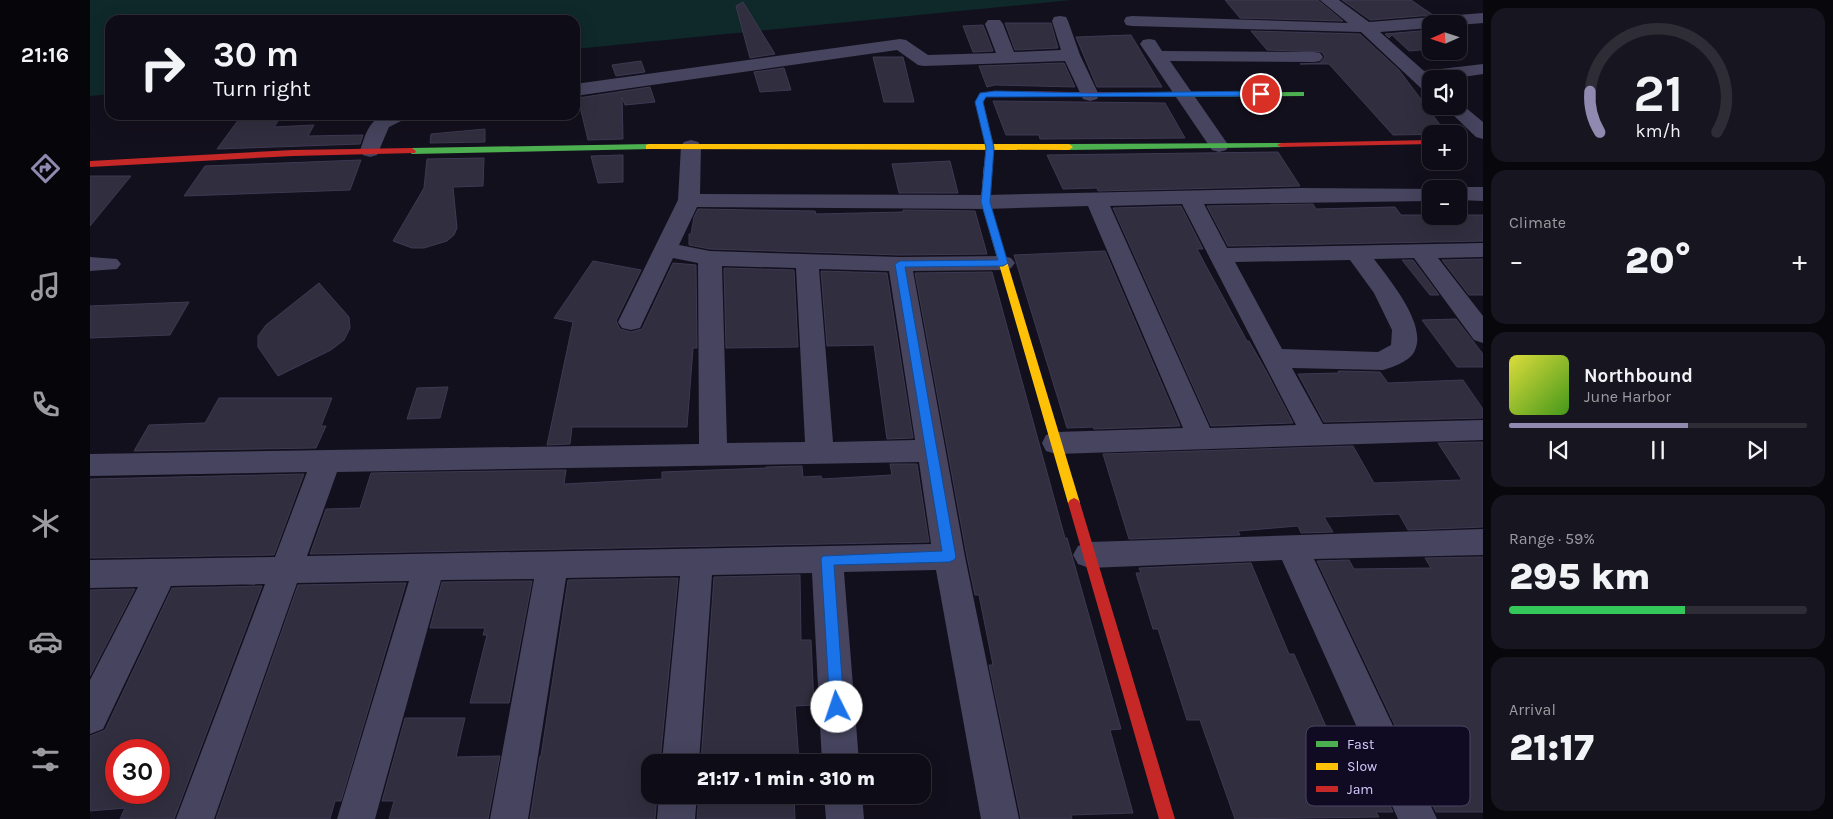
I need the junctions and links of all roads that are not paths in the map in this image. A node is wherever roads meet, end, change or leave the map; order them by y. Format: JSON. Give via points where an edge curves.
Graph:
{"nodes":[{"id":1,"x":1328,"y":0,"type":"edge"},
{"id":2,"x":1483,"y":18,"type":"edge"},
{"id":3,"x":1368,"y":19,"type":"junction"},
{"id":4,"x":1060,"y":21,"type":"dead end"},
{"id":5,"x":994,"y":24,"type":"dead end"},
{"id":6,"x":1071,"y":55,"type":"junction"},
{"id":7,"x":1157,"y":56,"type":"junction"},
{"id":8,"x":1007,"y":57,"type":"junction"},
{"id":9,"x":1314,"y":57,"type":"dead end"},
{"id":10,"x":1483,"y":69,"type":"edge"},
{"id":11,"x":1467,"y":73,"type":"edge"},
{"id":12,"x":1422,"y":79,"type":"edge"},
{"id":13,"x":580,"y":89,"type":"edge"},
{"id":14,"x":1183,"y":94,"type":"junction"},
{"id":15,"x":1300,"y":94,"type":"dead end"},
{"id":16,"x":1090,"y":95,"type":"junction"},
{"id":17,"x":1460,"y":115,"type":"edge"},
{"id":18,"x":388,"y":120,"type":"edge"},
{"id":19,"x":1478,"y":139,"type":"edge"},
{"id":20,"x":1422,"y":142,"type":"edge"},
{"id":21,"x":691,"y":146,"type":"junction"},
{"id":22,"x":1219,"y":146,"type":"junction"},
{"id":23,"x":990,"y":148,"type":"junction"},
{"id":24,"x":370,"y":151,"type":"junction"},
{"id":25,"x":90,"y":164,"type":"edge"},
{"id":26,"x":1422,"y":194,"type":"edge"},
{"id":27,"x":1467,"y":194,"type":"edge"},
{"id":28,"x":1483,"y":194,"type":"edge"},
{"id":29,"x":1189,"y":197,"type":"junction"},
{"id":30,"x":1096,"y":199,"type":"junction"},
{"id":31,"x":688,"y":200,"type":"junction"},
{"id":32,"x":985,"y":202,"type":"junction"},
{"id":33,"x":665,"y":249,"type":"junction"},
{"id":34,"x":1483,"y":250,"type":"edge"},
{"id":35,"x":1420,"y":251,"type":"junction"},
{"id":36,"x":1356,"y":252,"type":"junction"},
{"id":37,"x":1220,"y":255,"type":"junction"},
{"id":38,"x":710,"y":258,"type":"junction"},
{"id":39,"x":807,"y":261,"type":"junction"},
{"id":40,"x":1003,"y":263,"type":"junction"},
{"id":41,"x":900,"y":264,"type":"junction"},
{"id":42,"x":631,"y":322,"type":"dead end"},
{"id":43,"x":1483,"y":334,"type":"edge"},
{"id":44,"x":1274,"y":358,"type":"junction"},
{"id":45,"x":1483,"y":430,"type":"edge"},
{"id":46,"x":1315,"y":435,"type":"junction"},
{"id":47,"x":1201,"y":438,"type":"junction"},
{"id":48,"x":1056,"y":442,"type":"junction"},
{"id":49,"x":931,"y":451,"type":"junction"},
{"id":50,"x":820,"y":453,"type":"junction"},
{"id":51,"x":713,"y":454,"type":"junction"},
{"id":52,"x":326,"y":461,"type":"junction"},
{"id":53,"x":90,"y":465,"type":"edge"},
{"id":54,"x":1483,"y":542,"type":"edge"},
{"id":55,"x":1292,"y":547,"type":"junction"},
{"id":56,"x":1090,"y":555,"type":"junction"},
{"id":57,"x":949,"y":557,"type":"junction"},
{"id":58,"x":827,"y":559,"type":"junction"},
{"id":59,"x":697,"y":562,"type":"junction"},
{"id":60,"x":552,"y":565,"type":"junction"},
{"id":61,"x":429,"y":567,"type":"junction"},
{"id":62,"x":286,"y":570,"type":"junction"},
{"id":63,"x":162,"y":572,"type":"junction"},
{"id":64,"x":90,"y":574,"type":"edge"},
{"id":65,"x":90,"y":717,"type":"edge"},
{"id":66,"x":1375,"y":726,"type":"edge"},
{"id":67,"x":682,"y":754,"type":"edge"},
{"id":68,"x":840,"y":754,"type":"edge"},
{"id":69,"x":677,"y":804,"type":"edge"},
{"id":70,"x":843,"y":804,"type":"edge"},
{"id":71,"x":1412,"y":806,"type":"edge"},
{"id":72,"x":195,"y":819,"type":"edge"},
{"id":73,"x":356,"y":819,"type":"edge"},
{"id":74,"x":509,"y":819,"type":"edge"},
{"id":75,"x":676,"y":819,"type":"edge"},
{"id":76,"x":844,"y":819,"type":"edge"},
{"id":77,"x":1000,"y":819,"type":"edge"},
{"id":78,"x":1167,"y":819,"type":"edge"},
{"id":79,"x":1418,"y":819,"type":"edge"}],
"edges":[{"from":1,"to":3,"type":"street"},
{"from":2,"to":3,"type":"street","via":[[1394,26]]},
{"from":3,"to":7,"type":"street","via":[[1331,28],[1132,20]]},
{"from":3,"to":12,"type":"street"},
{"from":4,"to":6,"type":"street"},
{"from":5,"to":8,"type":"street"},
{"from":6,"to":8,"type":"street"},
{"from":6,"to":16,"type":"street"},
{"from":7,"to":9,"type":"street"},
{"from":7,"to":14,"type":"street"},
{"from":8,"to":13,"type":"street","via":[[924,60],[900,44]]},
{"from":10,"to":11,"type":"street"},
{"from":14,"to":15,"type":"street"},
{"from":14,"to":16,"type":"street"},
{"from":14,"to":22,"type":"street"},
{"from":16,"to":23,"type":"street","via":[[983,95],[979,102]]},
{"from":17,"to":19,"type":"street"},
{"from":18,"to":24,"type":"street","via":[[380,124]]},
{"from":20,"to":22,"type":"street"},
{"from":21,"to":23,"type":"street"},
{"from":21,"to":24,"type":"street"},
{"from":21,"to":31,"type":"street"},
{"from":22,"to":23,"type":"street"},
{"from":23,"to":32,"type":"street"},
{"from":24,"to":25,"type":"street"},
{"from":26,"to":29,"type":"street"},
{"from":27,"to":28,"type":"street"},
{"from":29,"to":30,"type":"street"},
{"from":29,"to":37,"type":"street"},
{"from":30,"to":32,"type":"street"},
{"from":30,"to":47,"type":"street"},
{"from":31,"to":32,"type":"street"},
{"from":31,"to":33,"type":"street"},
{"from":32,"to":40,"type":"street"},
{"from":33,"to":38,"type":"street"},
{"from":33,"to":42,"type":"street"},
{"from":34,"to":35,"type":"street"},
{"from":35,"to":36,"type":"street"},
{"from":35,"to":43,"type":"street"},
{"from":36,"to":37,"type":"street"},
{"from":36,"to":44,"type":"street","via":[[1385,291],[1404,330],[1403,349],[1383,361]]},
{"from":37,"to":44,"type":"street"},
{"from":38,"to":39,"type":"street"},
{"from":38,"to":51,"type":"street"},
{"from":39,"to":41,"type":"street"},
{"from":39,"to":50,"type":"street"},
{"from":40,"to":41,"type":"street"},
{"from":40,"to":48,"type":"street"},
{"from":41,"to":49,"type":"street"},
{"from":44,"to":46,"type":"street"},
{"from":45,"to":46,"type":"street"},
{"from":46,"to":47,"type":"street"},
{"from":47,"to":48,"type":"street"},
{"from":48,"to":56,"type":"street"},
{"from":49,"to":50,"type":"street"},
{"from":49,"to":57,"type":"street"},
{"from":50,"to":51,"type":"street"},
{"from":51,"to":52,"type":"street"},
{"from":52,"to":53,"type":"street"},
{"from":52,"to":62,"type":"street"},
{"from":54,"to":55,"type":"street"},
{"from":55,"to":56,"type":"street"},
{"from":55,"to":66,"type":"street"},
{"from":56,"to":78,"type":"street"},
{"from":57,"to":58,"type":"street"},
{"from":57,"to":77,"type":"street"},
{"from":58,"to":59,"type":"street"},
{"from":58,"to":68,"type":"street"},
{"from":59,"to":60,"type":"street"},
{"from":59,"to":67,"type":"street"},
{"from":60,"to":61,"type":"street"},
{"from":60,"to":74,"type":"street"},
{"from":61,"to":62,"type":"street"},
{"from":61,"to":73,"type":"street"},
{"from":62,"to":63,"type":"street"},
{"from":62,"to":72,"type":"street"},
{"from":63,"to":64,"type":"street"},
{"from":63,"to":65,"type":"street"},
{"from":69,"to":75,"type":"street"},
{"from":70,"to":76,"type":"street"},
{"from":71,"to":79,"type":"street"}]}
